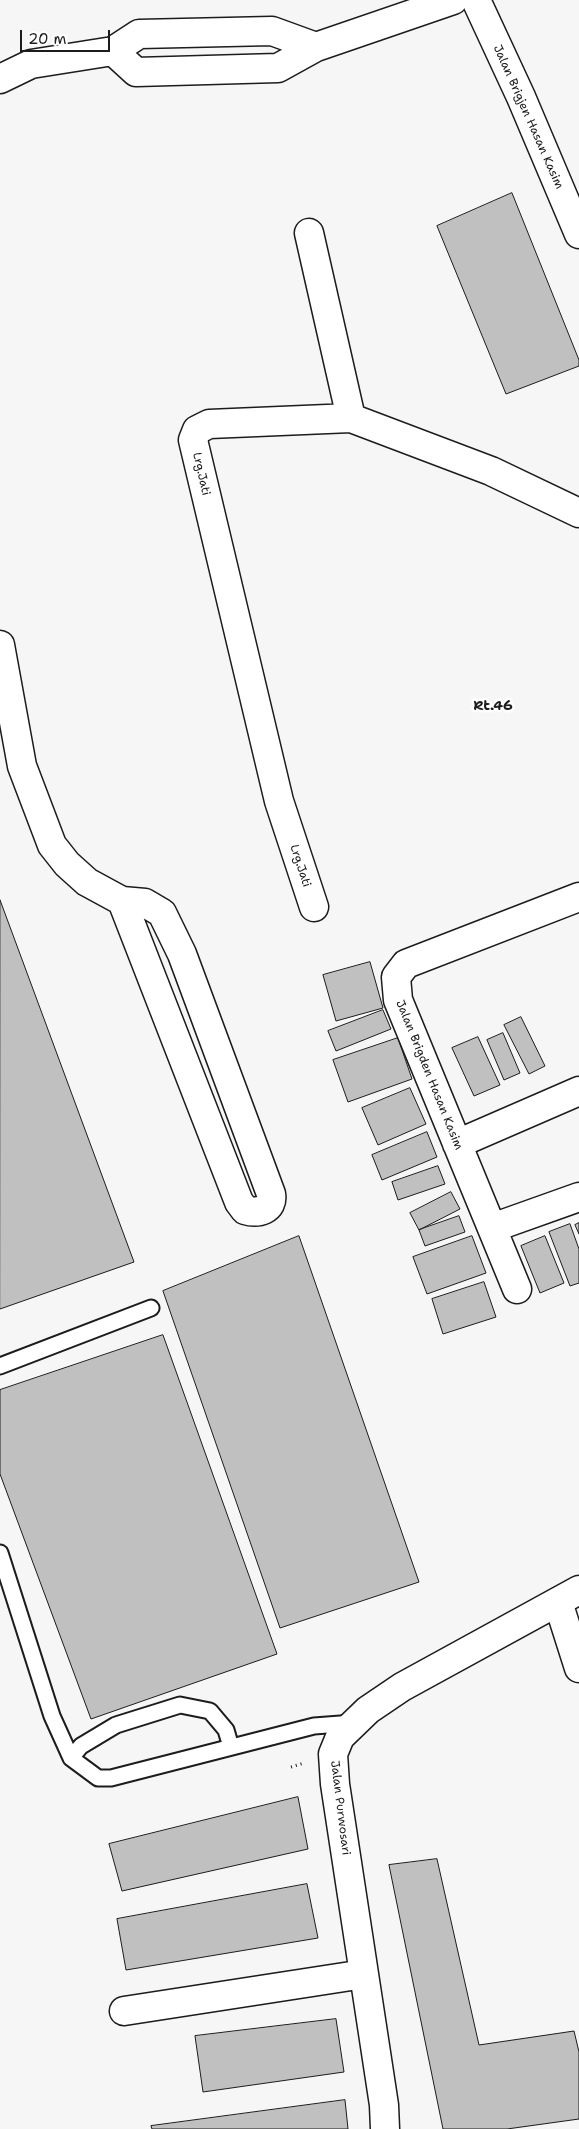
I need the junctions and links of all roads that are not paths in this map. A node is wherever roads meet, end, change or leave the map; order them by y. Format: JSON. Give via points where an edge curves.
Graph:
{"nodes":[{"id":1,"x":453,"y":0,"type":"edge"},
{"id":2,"x":476,"y":0,"type":"edge"},
{"id":3,"x":316,"y":47,"type":"junction"},
{"id":4,"x":114,"y":51,"type":"junction"},
{"id":5,"x":0,"y":79,"type":"edge"},
{"id":6,"x":309,"y":233,"type":"dead end"},
{"id":7,"x":579,"y":234,"type":"edge"},
{"id":8,"x":351,"y":418,"type":"junction"},
{"id":9,"x":579,"y":513,"type":"edge"},
{"id":10,"x":0,"y":645,"type":"edge"},
{"id":11,"x":11,"y":770,"type":"edge"},
{"id":12,"x":579,"y":897,"type":"edge"},
{"id":13,"x":122,"y":901,"type":"junction"},
{"id":14,"x":314,"y":907,"type":"dead end"},
{"id":15,"x":209,"y":1027,"type":"junction"},
{"id":16,"x":175,"y":1039,"type":"junction"},
{"id":17,"x":579,"y":1091,"type":"edge"},
{"id":18,"x":457,"y":1144,"type":"junction"},
{"id":19,"x":579,"y":1197,"type":"edge"},
{"id":20,"x":496,"y":1237,"type":"junction"},
{"id":21,"x":517,"y":1289,"type":"dead end"},
{"id":22,"x":151,"y":1308,"type":"dead end"},
{"id":23,"x":0,"y":1366,"type":"edge"},
{"id":24,"x":0,"y":1553,"type":"edge"},
{"id":25,"x":569,"y":1596,"type":"edge"},
{"id":26,"x":579,"y":1668,"type":"edge"},
{"id":27,"x":356,"y":1722,"type":"junction"},
{"id":28,"x":231,"y":1747,"type":"junction"},
{"id":29,"x":71,"y":1758,"type":"junction"},
{"id":30,"x":364,"y":1974,"type":"junction"},
{"id":31,"x":124,"y":2011,"type":"dead end"},
{"id":32,"x":385,"y":2129,"type":"edge"}],
"edges":[{"from":1,"to":3,"type":"street"},
{"from":2,"to":7,"type":"street","name":"Jalan Brigjen Hasan Kasim"},
{"from":3,"to":4,"type":"street","via":[[272,31],[139,34]]},
{"from":3,"to":4,"type":"street","via":[[278,68],[136,72]]},
{"from":4,"to":5,"type":"street","via":[[31,64]]},
{"from":6,"to":8,"type":"street"},
{"from":8,"to":9,"type":"street","name":"Lrg.Jati","via":[[491,471]]},
{"from":8,"to":14,"type":"street","name":"Lrg.Jati","via":[[209,424],[197,430],[193,440],[279,801]]},
{"from":10,"to":11,"type":"street"},
{"from":11,"to":13,"type":"street","via":[[52,845],[67,864],[87,882]]},
{"from":12,"to":18,"type":"street","name":"Jalan Brigden Hasan Kasim","via":[[406,964],[396,977],[398,1000]]},
{"from":13,"to":15,"type":"street","via":[[145,903],[162,913],[182,954]]},
{"from":13,"to":16,"type":"street"},
{"from":15,"to":16,"type":"street"},
{"from":15,"to":16,"type":"street","via":[[271,1194],[269,1206],[262,1211],[245,1210],[239,1202]]},
{"from":17,"to":18,"type":"street"},
{"from":18,"to":20,"type":"street","name":"Jalan Brigden Hasan Kasim"},
{"from":19,"to":20,"type":"street"},
{"from":20,"to":21,"type":"street","name":"Jalan Brigden Hasan Kasim"},
{"from":22,"to":23,"type":"lane"},
{"from":24,"to":29,"type":"lane","via":[[52,1716]]},
{"from":25,"to":26,"type":"street"},
{"from":25,"to":27,"type":"street","name":"Jalan Purwosari","via":[[402,1687]]},
{"from":27,"to":28,"type":"lane","via":[[314,1726]]},
{"from":27,"to":30,"type":"street","name":"Jalan Purwosari","via":[[340,1738],[333,1754]]},
{"from":28,"to":29,"type":"lane","via":[[111,1778],[98,1778]]},
{"from":28,"to":29,"type":"lane","via":[[226,1730],[210,1711],[180,1705],[116,1725],[81,1746]]},
{"from":30,"to":31,"type":"street"},
{"from":30,"to":32,"type":"street","name":"Jalan Purwosari"}]}
